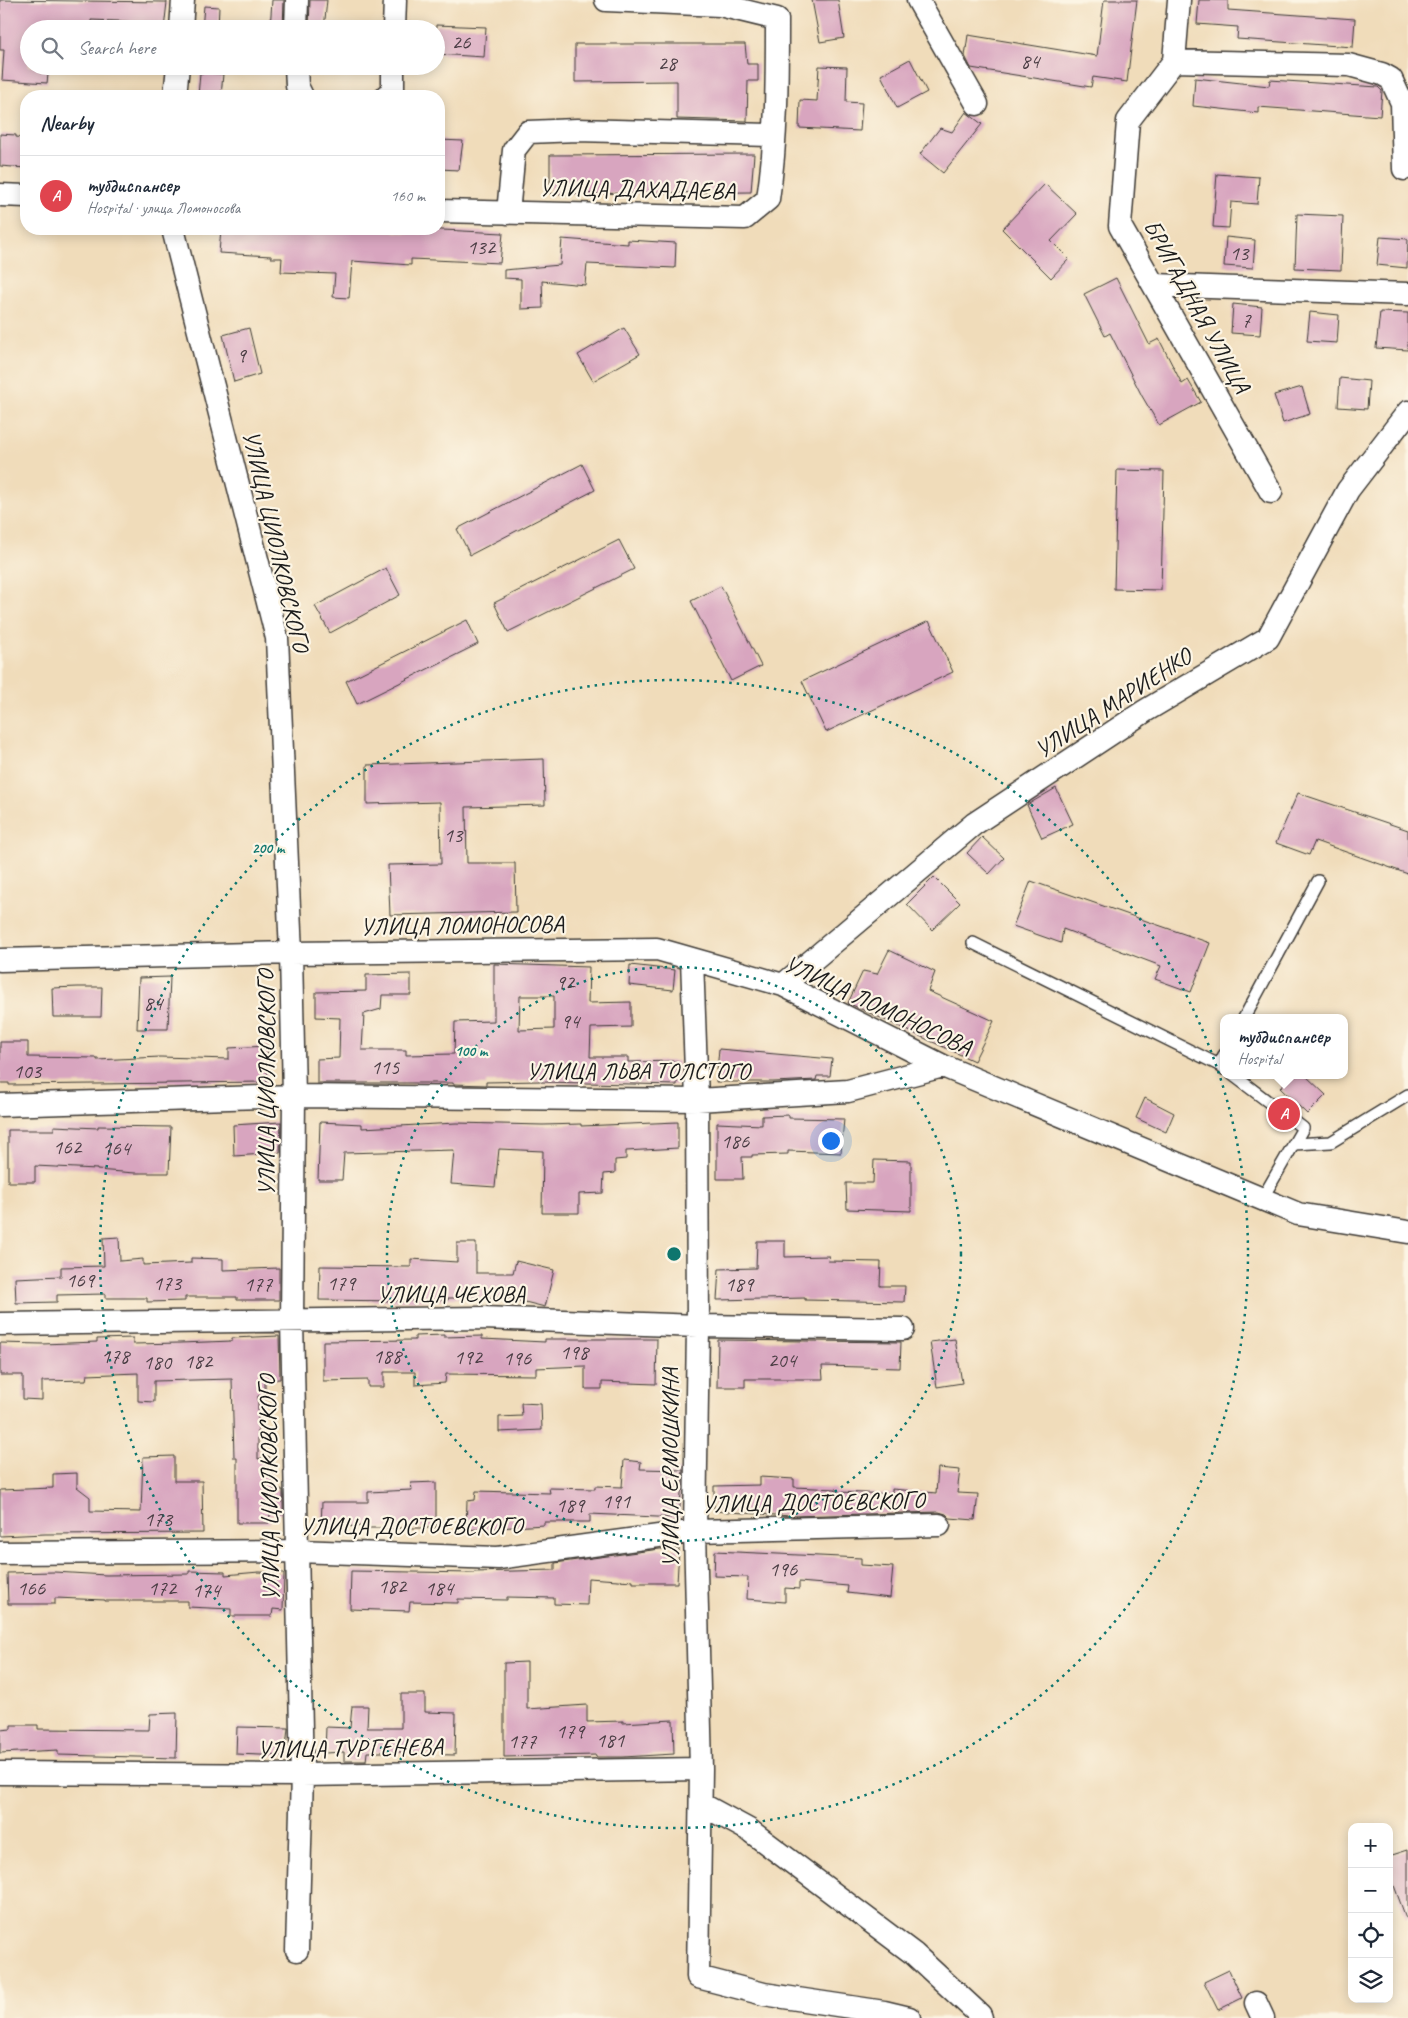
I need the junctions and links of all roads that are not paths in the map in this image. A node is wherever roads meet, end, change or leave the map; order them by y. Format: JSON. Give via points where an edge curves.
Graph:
{"nodes":[{"id":1,"x":183,"y":0,"type":"edge"},
{"id":2,"x":297,"y":0,"type":"edge"},
{"id":3,"x":395,"y":0,"type":"edge"},
{"id":4,"x":606,"y":0,"type":"edge"},
{"id":5,"x":918,"y":0,"type":"edge"},
{"id":6,"x":1179,"y":0,"type":"edge"},
{"id":7,"x":182,"y":20,"type":"edge"},
{"id":8,"x":296,"y":20,"type":"edge"},
{"id":9,"x":394,"y":20,"type":"edge"},
{"id":10,"x":1174,"y":61,"type":"junction"},
{"id":11,"x":177,"y":75,"type":"edge"},
{"id":12,"x":296,"y":75,"type":"edge"},
{"id":13,"x":393,"y":75,"type":"edge"},
{"id":14,"x":176,"y":90,"type":"edge"},
{"id":15,"x":299,"y":90,"type":"edge"},
{"id":16,"x":393,"y":90,"type":"edge"},
{"id":17,"x":977,"y":104,"type":"dead end"},
{"id":18,"x":774,"y":135,"type":"junction"},
{"id":19,"x":1404,"y":169,"type":"dead end"},
{"id":20,"x":0,"y":195,"type":"edge"},
{"id":21,"x":20,"y":196,"type":"edge"},
{"id":22,"x":445,"y":211,"type":"edge"},
{"id":23,"x":508,"y":213,"type":"junction"},
{"id":24,"x":175,"y":235,"type":"edge"},
{"id":25,"x":1154,"y":285,"type":"junction"},
{"id":26,"x":1408,"y":294,"type":"edge"},
{"id":27,"x":1408,"y":412,"type":"edge"},
{"id":28,"x":1271,"y":492,"type":"dead end"},
{"id":29,"x":1318,"y":881,"type":"dead end"},
{"id":30,"x":973,"y":943,"type":"dead end"},
{"id":31,"x":292,"y":953,"type":"junction"},
{"id":32,"x":692,"y":959,"type":"junction"},
{"id":33,"x":0,"y":960,"type":"edge"},
{"id":34,"x":783,"y":985,"type":"junction"},
{"id":35,"x":1246,"y":1014,"type":"edge"},
{"id":36,"x":1220,"y":1062,"type":"edge"},
{"id":37,"x":943,"y":1066,"type":"junction"},
{"id":38,"x":1238,"y":1079,"type":"edge"},
{"id":39,"x":1408,"y":1095,"type":"edge"},
{"id":40,"x":294,"y":1096,"type":"junction"},
{"id":41,"x":697,"y":1100,"type":"junction"},
{"id":42,"x":0,"y":1105,"type":"edge"},
{"id":43,"x":1294,"y":1144,"type":"junction"},
{"id":44,"x":1262,"y":1199,"type":"junction"},
{"id":45,"x":1408,"y":1232,"type":"edge"},
{"id":46,"x":292,"y":1321,"type":"junction"},
{"id":47,"x":0,"y":1324,"type":"edge"},
{"id":48,"x":698,"y":1326,"type":"junction"},
{"id":49,"x":903,"y":1329,"type":"dead end"},
{"id":50,"x":939,"y":1525,"type":"dead end"},
{"id":51,"x":695,"y":1531,"type":"junction"},
{"id":52,"x":296,"y":1551,"type":"junction"},
{"id":53,"x":0,"y":1553,"type":"edge"},
{"id":54,"x":701,"y":1769,"type":"junction"},
{"id":55,"x":0,"y":1773,"type":"edge"},
{"id":56,"x":302,"y":1775,"type":"junction"},
{"id":57,"x":700,"y":1804,"type":"junction"},
{"id":58,"x":297,"y":1950,"type":"dead end"},
{"id":59,"x":909,"y":2018,"type":"edge"},
{"id":60,"x":981,"y":2018,"type":"edge"}],
"edges":[{"from":1,"to":7,"type":"street"},
{"from":2,"to":8,"type":"street"},
{"from":3,"to":9,"type":"street"},
{"from":4,"to":18,"type":"street","name":"УЛИЦА ДАХАДАЕВА","via":[[720,5],[777,20]]},
{"from":5,"to":17,"type":"street"},
{"from":6,"to":10,"type":"street"},
{"from":10,"to":19,"type":"street","via":[[1349,65],[1382,74],[1391,80],[1402,103]]},
{"from":10,"to":25,"type":"street","name":"БРИГАДНАЯ УЛИЦА","via":[[1128,121],[1120,226]]},
{"from":11,"to":14,"type":"street"},
{"from":12,"to":15,"type":"street"},
{"from":13,"to":16,"type":"street"},
{"from":18,"to":23,"type":"street","name":"УЛИЦА ДАХАДАЕВА","via":[[768,199],[745,218]]},
{"from":18,"to":23,"type":"street","via":[[577,130],[528,132],[514,150]]},
{"from":20,"to":21,"type":"street"},
{"from":22,"to":23,"type":"street","name":"УЛИЦА ДАХАДАЕВА"},
{"from":24,"to":31,"type":"street","name":"УЛИЦА ЦИОЛКОВСКОГО","via":[[277,638]]},
{"from":25,"to":26,"type":"street"},
{"from":25,"to":28,"type":"street","name":"БРИГАДНАЯ УЛИЦА"},
{"from":27,"to":34,"type":"street","name":"УЛИЦА МАРИЕНКО","via":[[1348,490],[1268,638],[1145,711],[974,824]]},
{"from":29,"to":35,"type":"lane"},
{"from":30,"to":36,"type":"lane"},
{"from":31,"to":32,"type":"street","name":"УЛИЦА ЛОМОНОСОВА","via":[[657,949]]},
{"from":31,"to":33,"type":"street","name":"УЛИЦА ЛОМОНОСОВА"},
{"from":31,"to":40,"type":"street","name":"УЛИЦА ЦИОЛКОВСКОГО"},
{"from":32,"to":34,"type":"street","name":"УЛИЦА ЛОМОНОСОВА"},
{"from":32,"to":41,"type":"street","name":"УЛИЦА ЕРМОШКИНА"},
{"from":34,"to":37,"type":"street","name":"УЛИЦА ЛОМОНОСОВА"},
{"from":37,"to":41,"type":"street","name":"УЛИЦА ЛЬВА ТОЛСТОГО","via":[[848,1091]]},
{"from":37,"to":44,"type":"street","name":"УЛИЦА ЛОМОНОСОВА"},
{"from":38,"to":43,"type":"lane","via":[[1303,1128]]},
{"from":39,"to":43,"type":"lane","via":[[1331,1142]]},
{"from":40,"to":41,"type":"street","name":"УЛИЦА ЛЬВА ТОЛСТОГО"},
{"from":40,"to":42,"type":"street","name":"УЛИЦА ЛЬВА ТОЛСТОГО"},
{"from":40,"to":46,"type":"street","name":"УЛИЦА ЦИОЛКОВСКОГО"},
{"from":41,"to":48,"type":"street","name":"УЛИЦА ЕРМОШКИНА"},
{"from":43,"to":44,"type":"lane"},
{"from":44,"to":45,"type":"street","name":"УЛИЦА ЛОМОНОСОВА","via":[[1298,1214]]},
{"from":46,"to":47,"type":"street","name":"УЛИЦА ЧЕХОВА"},
{"from":46,"to":48,"type":"street","name":"УЛИЦА ЧЕХОВА","via":[[483,1318]]},
{"from":46,"to":52,"type":"street","name":"УЛИЦА ЦИОЛКОВСКОГО"},
{"from":48,"to":49,"type":"street","name":"УЛИЦА ЧЕХОВА"},
{"from":48,"to":51,"type":"street","name":"УЛИЦА ЕРМОШКИНА"},
{"from":50,"to":51,"type":"street","name":"УЛИЦА ДОСТОЕВСКОГО"},
{"from":51,"to":52,"type":"street","name":"УЛИЦА ДОСТОЕВСКОГО","via":[[498,1558]]},
{"from":51,"to":54,"type":"street","name":"УЛИЦА ЕРМОШКИНА"},
{"from":52,"to":53,"type":"street","name":"УЛИЦА ДОСТОЕВСКОГО"},
{"from":52,"to":56,"type":"street","name":"УЛИЦА ЦИОЛКОВСКОГО"},
{"from":54,"to":56,"type":"street","name":"УЛИЦА ТУРГЕНЕВА"},
{"from":54,"to":57,"type":"street","name":"УЛИЦА ЕРМОШКИНА"},
{"from":55,"to":56,"type":"street","name":"УЛИЦА ТУРГЕНЕВА"},
{"from":56,"to":58,"type":"street","name":"УЛИЦА ЦИОЛКОВСКОГО"},
{"from":57,"to":59,"type":"street","name":"УЛИЦА ЕРМОШКИНА","via":[[698,1977],[764,1994]]},
{"from":57,"to":60,"type":"street","via":[[749,1830],[914,1954]]}]}
